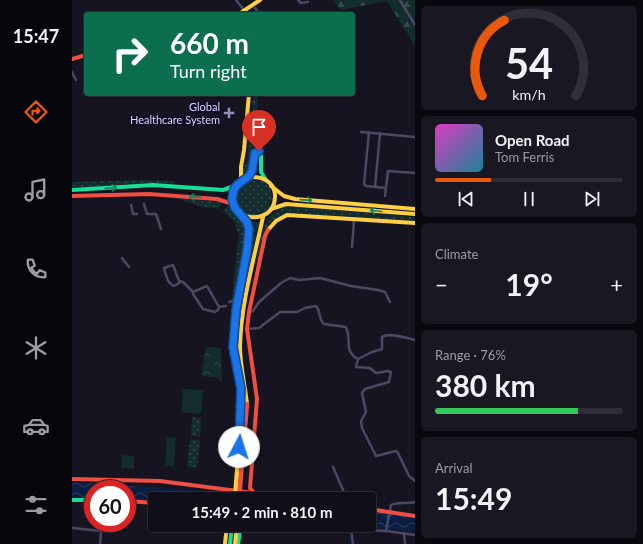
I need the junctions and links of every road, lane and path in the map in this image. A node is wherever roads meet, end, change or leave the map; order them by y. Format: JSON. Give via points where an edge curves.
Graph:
{"nodes":[{"id":1,"x":236,"y":0,"type":"edge"},
{"id":2,"x":260,"y":0,"type":"edge"},
{"id":3,"x":298,"y":0,"type":"edge"},
{"id":4,"x":400,"y":0,"type":"edge"},
{"id":5,"x":308,"y":2,"type":"dead end"},
{"id":6,"x":254,"y":6,"type":"junction"},
{"id":7,"x":242,"y":12,"type":"edge"},
{"id":8,"x":245,"y":12,"type":"edge"},
{"id":9,"x":258,"y":12,"type":"edge"},
{"id":10,"x":415,"y":25,"type":"edge"},
{"id":11,"x":84,"y":56,"type":"edge"},
{"id":12,"x":72,"y":59,"type":"edge"},
{"id":13,"x":72,"y":72,"type":"edge"},
{"id":14,"x":76,"y":80,"type":"dead end"},
{"id":15,"x":249,"y":96,"type":"edge"},
{"id":16,"x":361,"y":132,"type":"dead end"},
{"id":17,"x":369,"y":132,"type":"junction"},
{"id":18,"x":380,"y":133,"type":"junction"},
{"id":19,"x":415,"y":137,"type":"edge"},
{"id":20,"x":415,"y":173,"type":"edge"},
{"id":21,"x":243,"y":179,"type":"junction"},
{"id":22,"x":267,"y":181,"type":"junction"},
{"id":23,"x":237,"y":185,"type":"junction"},
{"id":24,"x":271,"y":186,"type":"junction"},
{"id":25,"x":375,"y":187,"type":"junction"},
{"id":26,"x":386,"y":188,"type":"junction"},
{"id":27,"x":72,"y":190,"type":"edge"},
{"id":28,"x":72,"y":196,"type":"edge"},
{"id":29,"x":385,"y":196,"type":"dead end"},
{"id":30,"x":144,"y":204,"type":"dead end"},
{"id":31,"x":233,"y":204,"type":"junction"},
{"id":32,"x":131,"y":205,"type":"dead end"},
{"id":33,"x":415,"y":209,"type":"edge"},
{"id":34,"x":271,"y":210,"type":"junction"},
{"id":35,"x":137,"y":214,"type":"dead end"},
{"id":36,"x":415,"y":214,"type":"edge"},
{"id":37,"x":241,"y":215,"type":"junction"},
{"id":38,"x":263,"y":217,"type":"junction"},
{"id":39,"x":354,"y":220,"type":"junction"},
{"id":40,"x":415,"y":223,"type":"edge"},
{"id":41,"x":161,"y":229,"type":"dead end"},
{"id":42,"x":352,"y":247,"type":"dead end"},
{"id":43,"x":122,"y":258,"type":"dead end"},
{"id":44,"x":256,"y":262,"type":"junction"},
{"id":45,"x":129,"y":267,"type":"dead end"},
{"id":46,"x":181,"y":282,"type":"junction"},
{"id":47,"x":193,"y":292,"type":"junction"},
{"id":48,"x":238,"y":299,"type":"junction"},
{"id":49,"x":229,"y":302,"type":"dead end"},
{"id":50,"x":390,"y":302,"type":"dead end"},
{"id":51,"x":226,"y":306,"type":"dead end"},
{"id":52,"x":219,"y":307,"type":"junction"},
{"id":53,"x":249,"y":312,"type":"junction"},
{"id":54,"x":247,"y":329,"type":"junction"},
{"id":55,"x":415,"y":340,"type":"edge"},
{"id":56,"x":358,"y":359,"type":"junction"},
{"id":57,"x":244,"y":405,"type":"junction"},
{"id":58,"x":333,"y":467,"type":"dead end"},
{"id":59,"x":72,"y":479,"type":"edge"},
{"id":60,"x":415,"y":481,"type":"edge"},
{"id":61,"x":236,"y":492,"type":"edge"},
{"id":62,"x":239,"y":492,"type":"edge"},
{"id":63,"x":246,"y":492,"type":"edge"},
{"id":64,"x":253,"y":492,"type":"edge"},
{"id":65,"x":344,"y":492,"type":"edge"},
{"id":66,"x":72,"y":500,"type":"edge"},
{"id":67,"x":84,"y":500,"type":"edge"},
{"id":68,"x":136,"y":502,"type":"edge"},
{"id":69,"x":415,"y":502,"type":"edge"},
{"id":70,"x":148,"y":503,"type":"edge"},
{"id":71,"x":376,"y":510,"type":"edge"},
{"id":72,"x":389,"y":512,"type":"junction"},
{"id":73,"x":415,"y":516,"type":"edge"},
{"id":74,"x":72,"y":528,"type":"edge"},
{"id":75,"x":84,"y":529,"type":"edge"},
{"id":76,"x":376,"y":530,"type":"edge"},
{"id":77,"x":386,"y":531,"type":"junction"},
{"id":78,"x":101,"y":532,"type":"edge"},
{"id":79,"x":226,"y":532,"type":"edge"},
{"id":80,"x":231,"y":532,"type":"edge"},
{"id":81,"x":236,"y":532,"type":"edge"},
{"id":82,"x":240,"y":532,"type":"edge"},
{"id":83,"x":351,"y":532,"type":"edge"},
{"id":84,"x":404,"y":533,"type":"junction"},
{"id":85,"x":415,"y":535,"type":"edge"},
{"id":86,"x":100,"y":544,"type":"edge"},
{"id":87,"x":225,"y":544,"type":"edge"},
{"id":88,"x":230,"y":544,"type":"edge"},
{"id":89,"x":235,"y":544,"type":"edge"},
{"id":90,"x":238,"y":544,"type":"edge"},
{"id":91,"x":353,"y":544,"type":"edge"},
{"id":92,"x":405,"y":544,"type":"edge"}],
"edges":[{"from":1,"to":7,"type":"street"},
{"from":2,"to":6,"type":"street"},
{"from":3,"to":5,"type":"street"},
{"from":4,"to":10,"type":"street"},
{"from":6,"to":8,"type":"street"},
{"from":6,"to":9,"type":"street"},
{"from":11,"to":12,"type":"street"},
{"from":13,"to":14,"type":"street"},
{"from":15,"to":21,"type":"street","via":[[240,167]]},
{"from":16,"to":17,"type":"street"},
{"from":17,"to":18,"type":"street"},
{"from":17,"to":25,"type":"street","via":[[364,183],[366,186]]},
{"from":18,"to":19,"type":"street"},
{"from":18,"to":25,"type":"street"},
{"from":20,"to":26,"type":"street","via":[[389,170]]},
{"from":21,"to":22,"type":"street","via":[[257,177]]},
{"from":21,"to":22,"type":"street","via":[[252,171],[255,153],[259,151],[261,172]]},
{"from":21,"to":23,"type":"street"},
{"from":22,"to":24,"type":"street"},
{"from":27,"to":23,"type":"street","one_way":true,"via":[[153,185],[223,190]]},
{"from":23,"to":31,"type":"street","via":[[232,194]]},
{"from":24,"to":33,"type":"street","one_way":true,"via":[[284,196],[295,199]]},
{"from":24,"to":34,"type":"street","via":[[275,200]]},
{"from":25,"to":26,"type":"street"},
{"from":26,"to":29,"type":"street"},
{"from":31,"to":28,"type":"street","one_way":true,"via":[[217,199],[149,194]]},
{"from":30,"to":41,"type":"street","via":[[147,214],[156,214]]},
{"from":31,"to":37,"type":"street"},
{"from":32,"to":35,"type":"street","via":[[133,214]]},
{"from":36,"to":34,"type":"street","one_way":true,"via":[[286,204]]},
{"from":34,"to":38,"type":"street"},
{"from":37,"to":38,"type":"street","via":[[252,219]]},
{"from":37,"to":48,"type":"street","via":[[247,222],[249,238]]},
{"from":38,"to":44,"type":"street"},
{"from":39,"to":40,"type":"street"},
{"from":39,"to":42,"type":"street"},
{"from":39,"to":44,"type":"street","via":[[300,215],[281,218],[269,227]]},
{"from":43,"to":45,"type":"street"},
{"from":44,"to":53,"type":"street"},
{"from":44,"to":57,"type":"street","via":[[244,310],[240,344],[240,361],[246,388]]},
{"from":46,"to":46,"type":"street","via":[[173,265],[164,268],[168,282],[172,286]]},
{"from":46,"to":47,"type":"street"},
{"from":47,"to":52,"type":"street","via":[[206,286]]},
{"from":47,"to":52,"type":"street","via":[[203,309],[215,312]]},
{"from":48,"to":49,"type":"street"},
{"from":48,"to":57,"type":"street","via":[[233,347]]},
{"from":50,"to":53,"type":"street","via":[[385,292],[378,290],[320,278],[290,278],[280,283],[253,311]]},
{"from":51,"to":52,"type":"street"},
{"from":53,"to":54,"type":"street"},
{"from":54,"to":56,"type":"street","via":[[259,328],[280,312],[297,312],[303,308],[316,306],[320,320],[324,324],[346,327],[349,352]]},
{"from":54,"to":64,"type":"street","via":[[258,400],[250,488]]},
{"from":55,"to":56,"type":"street","via":[[384,335],[382,349]]},
{"from":56,"to":60,"type":"street","via":[[357,368],[370,368],[376,373],[391,372],[388,382],[365,389],[362,393],[366,412],[361,425],[364,435],[376,456],[394,451],[398,453],[409,476]]},
{"from":57,"to":61,"type":"street","bridge":true},
{"from":57,"to":62,"type":"street","bridge":true},
{"from":58,"to":65,"type":"street"},
{"from":59,"to":63,"type":"street","via":[[160,481]]},
{"from":66,"to":67,"type":"street"},
{"from":68,"to":70,"type":"street"},
{"from":69,"to":72,"type":"street","via":[[392,504]]},
{"from":71,"to":72,"type":"street"},
{"from":72,"to":73,"type":"street"},
{"from":72,"to":77,"type":"street"},
{"from":74,"to":75,"type":"street"},
{"from":76,"to":77,"type":"street"},
{"from":77,"to":84,"type":"street"},
{"from":78,"to":86,"type":"street"},
{"from":79,"to":87,"type":"street"},
{"from":80,"to":88,"type":"street"},
{"from":81,"to":89,"type":"street"},
{"from":82,"to":90,"type":"street"},
{"from":83,"to":91,"type":"street"},
{"from":84,"to":85,"type":"street"},
{"from":84,"to":92,"type":"street"}]}
